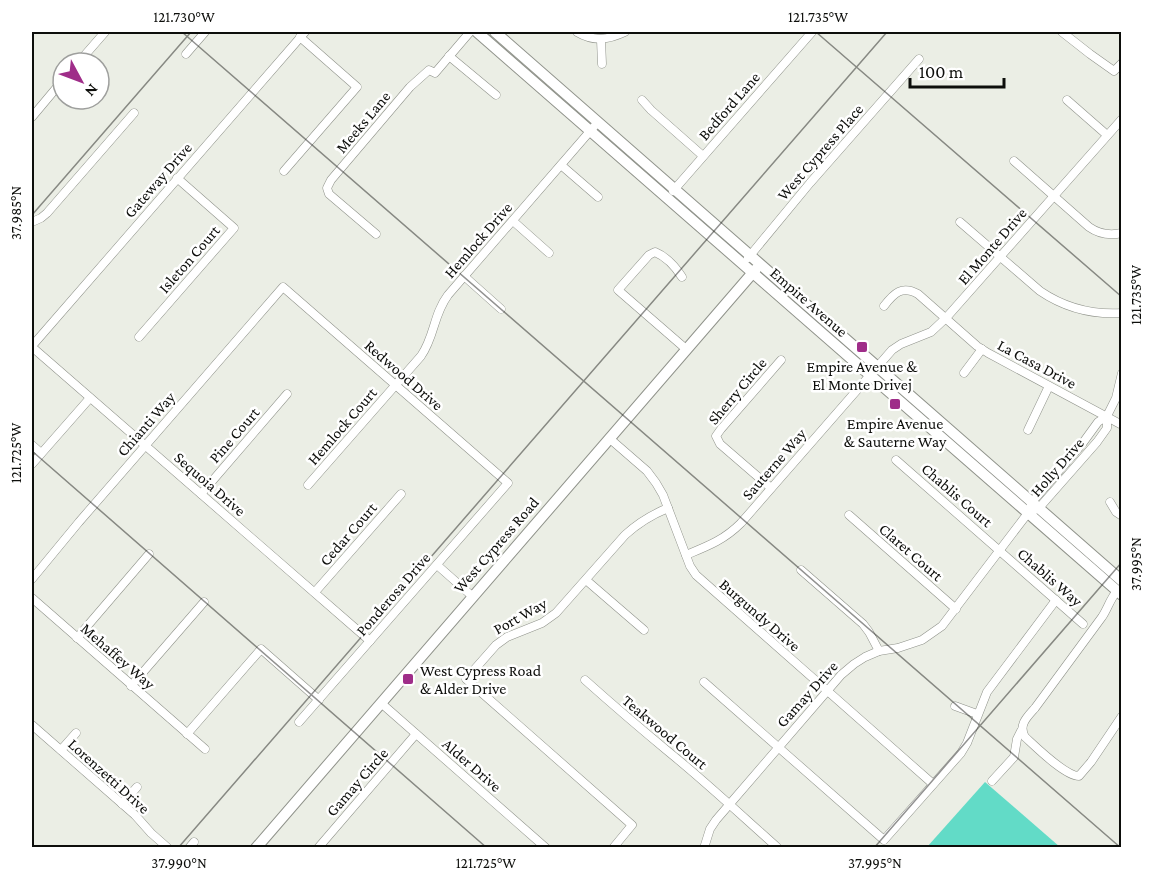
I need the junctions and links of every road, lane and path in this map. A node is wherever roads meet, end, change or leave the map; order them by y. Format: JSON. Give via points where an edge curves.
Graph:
{"nodes":[{"id":1,"x":105,"y":32,"type":"edge"},
{"id":2,"x":205,"y":32,"type":"edge"},
{"id":3,"x":470,"y":32,"type":"edge"},
{"id":4,"x":477,"y":32,"type":"edge"},
{"id":5,"x":577,"y":32,"type":"edge"},
{"id":6,"x":625,"y":32,"type":"edge"},
{"id":7,"x":812,"y":32,"type":"edge"},
{"id":8,"x":1062,"y":32,"type":"edge"},
{"id":9,"x":303,"y":34,"type":"edge"},
{"id":10,"x":503,"y":34,"type":"edge"},
{"id":11,"x":601,"y":39,"type":"junction"},
{"id":12,"x":496,"y":48,"type":"junction"},
{"id":13,"x":88,"y":51,"type":"edge"},
{"id":14,"x":186,"y":54,"type":"dead end"},
{"id":15,"x":449,"y":56,"type":"junction"},
{"id":16,"x":919,"y":59,"type":"dead end"},
{"id":17,"x":1122,"y":63,"type":"edge"},
{"id":18,"x":602,"y":64,"type":"dead end"},
{"id":19,"x":51,"y":94,"type":"edge"},
{"id":20,"x":496,"y":95,"type":"dead end"},
{"id":21,"x":642,"y":99,"type":"dead end"},
{"id":22,"x":1067,"y":100,"type":"dead end"},
{"id":23,"x":134,"y":113,"type":"dead end"},
{"id":24,"x":32,"y":117,"type":"edge"},
{"id":25,"x":1122,"y":119,"type":"edge"},
{"id":26,"x":595,"y":127,"type":"junction"},
{"id":27,"x":1107,"y":135,"type":"junction"},
{"id":28,"x":703,"y":156,"type":"junction"},
{"id":29,"x":1014,"y":161,"type":"dead end"},
{"id":30,"x":561,"y":165,"type":"junction"},
{"id":31,"x":284,"y":171,"type":"dead end"},
{"id":32,"x":177,"y":178,"type":"junction"},
{"id":33,"x":671,"y":194,"type":"junction"},
{"id":34,"x":1053,"y":196,"type":"junction"},
{"id":35,"x":598,"y":197,"type":"dead end"},
{"id":36,"x":513,"y":221,"type":"junction"},
{"id":37,"x":32,"y":222,"type":"edge"},
{"id":38,"x":960,"y":222,"type":"dead end"},
{"id":39,"x":1122,"y":233,"type":"edge"},
{"id":40,"x":376,"y":234,"type":"dead end"},
{"id":41,"x":549,"y":253,"type":"dead end"},
{"id":42,"x":750,"y":255,"type":"junction"},
{"id":43,"x":1000,"y":257,"type":"junction"},
{"id":44,"x":742,"y":264,"type":"junction"},
{"id":45,"x":760,"y":264,"type":"junction"},
{"id":46,"x":752,"y":273,"type":"junction"},
{"id":47,"x":464,"y":276,"type":"junction"},
{"id":48,"x":682,"y":277,"type":"dead end"},
{"id":49,"x":283,"y":287,"type":"joint"},
{"id":50,"x":884,"y":306,"type":"dead end"},
{"id":51,"x":501,"y":309,"type":"dead end"},
{"id":52,"x":1121,"y":316,"type":"edge"},
{"id":53,"x":946,"y":318,"type":"junction"},
{"id":54,"x":139,"y":337,"type":"dead end"},
{"id":55,"x":32,"y":346,"type":"edge"},
{"id":56,"x":686,"y":349,"type":"junction"},
{"id":57,"x":982,"y":349,"type":"junction"},
{"id":58,"x":781,"y":360,"type":"dead end"},
{"id":59,"x":874,"y":370,"type":"junction"},
{"id":60,"x":964,"y":373,"type":"dead end"},
{"id":61,"x":1122,"y":373,"type":"edge"},
{"id":62,"x":395,"y":385,"type":"junction"},
{"id":63,"x":1049,"y":386,"type":"junction"},
{"id":64,"x":287,"y":394,"type":"dead end"},
{"id":65,"x":90,"y":398,"type":"junction"},
{"id":66,"x":1107,"y":416,"type":"junction"},
{"id":67,"x":1122,"y":425,"type":"edge"},
{"id":68,"x":1028,"y":430,"type":"dead end"},
{"id":69,"x":609,"y":438,"type":"junction"},
{"id":70,"x":32,"y":445,"type":"edge"},
{"id":71,"x":145,"y":446,"type":"junction"},
{"id":72,"x":41,"y":453,"type":"junction"},
{"id":73,"x":896,"y":460,"type":"dead end"},
{"id":74,"x":32,"y":465,"type":"edge"},
{"id":75,"x":508,"y":483,"type":"joint"},
{"id":76,"x":308,"y":485,"type":"dead end"},
{"id":77,"x":771,"y":488,"type":"junction"},
{"id":78,"x":201,"y":494,"type":"junction"},
{"id":79,"x":401,"y":494,"type":"dead end"},
{"id":80,"x":1110,"y":502,"type":"dead end"},
{"id":81,"x":1035,"y":505,"type":"junction"},
{"id":82,"x":668,"y":508,"type":"junction"},
{"id":83,"x":1028,"y":513,"type":"junction"},
{"id":84,"x":849,"y":515,"type":"dead end"},
{"id":85,"x":1122,"y":516,"type":"edge"},
{"id":86,"x":999,"y":550,"type":"junction"},
{"id":87,"x":149,"y":554,"type":"dead end"},
{"id":88,"x":686,"y":555,"type":"junction"},
{"id":89,"x":436,"y":565,"type":"junction"},
{"id":90,"x":801,"y":570,"type":"dead end"},
{"id":91,"x":32,"y":579,"type":"edge"},
{"id":92,"x":586,"y":580,"type":"junction"},
{"id":93,"x":1121,"y":590,"type":"edge"},
{"id":94,"x":315,"y":592,"type":"junction"},
{"id":95,"x":472,"y":596,"type":"junction"},
{"id":96,"x":32,"y":598,"type":"edge"},
{"id":97,"x":1056,"y":600,"type":"junction"},
{"id":98,"x":204,"y":602,"type":"dead end"},
{"id":99,"x":956,"y":609,"type":"junction"},
{"id":100,"x":1083,"y":624,"type":"dead end"},
{"id":101,"x":644,"y":630,"type":"dead end"},
{"id":102,"x":77,"y":638,"type":"junction"},
{"id":103,"x":370,"y":641,"type":"junction"},
{"id":104,"x":879,"y":651,"type":"junction"},
{"id":105,"x":585,"y":680,"type":"dead end"},
{"id":106,"x":704,"y":682,"type":"dead end"},
{"id":107,"x":131,"y":686,"type":"junction"},
{"id":108,"x":827,"y":691,"type":"junction"},
{"id":109,"x":319,"y":700,"type":"junction"},
{"id":110,"x":381,"y":703,"type":"junction"},
{"id":111,"x":955,"y":706,"type":"dead end"},
{"id":112,"x":977,"y":714,"type":"junction"},
{"id":113,"x":1122,"y":716,"type":"edge"},
{"id":114,"x":299,"y":722,"type":"dead end"},
{"id":115,"x":32,"y":725,"type":"edge"},
{"id":116,"x":1021,"y":731,"type":"junction"},
{"id":117,"x":76,"y":733,"type":"dead end"},
{"id":118,"x":188,"y":734,"type":"junction"},
{"id":119,"x":416,"y":734,"type":"junction"},
{"id":120,"x":778,"y":747,"type":"junction"},
{"id":121,"x":204,"y":749,"type":"dead end"},
{"id":122,"x":61,"y":750,"type":"junction"},
{"id":123,"x":992,"y":781,"type":"dead end"},
{"id":124,"x":933,"y":784,"type":"junction"},
{"id":125,"x":137,"y":786,"type":"dead end"},
{"id":126,"x":122,"y":804,"type":"junction"},
{"id":127,"x":729,"y":804,"type":"junction"},
{"id":128,"x":168,"y":848,"type":"edge"},
{"id":129,"x":256,"y":848,"type":"edge"},
{"id":130,"x":318,"y":848,"type":"edge"},
{"id":131,"x":546,"y":848,"type":"edge"},
{"id":132,"x":613,"y":848,"type":"edge"},
{"id":133,"x":704,"y":848,"type":"edge"},
{"id":134,"x":778,"y":848,"type":"edge"}],
"edges":[{"from":1,"to":13,"type":"street"},
{"from":2,"to":14,"type":"street"},
{"from":3,"to":15,"type":"street","name":"Meeks Lane"},
{"from":4,"to":12,"type":"main road","name":"Empire Avenue"},
{"from":5,"to":11,"type":"street"},
{"from":6,"to":11,"type":"street"},
{"from":7,"to":28,"type":"street","name":"Bedford Lane"},
{"from":8,"to":17,"type":"street","via":[[1114,71]]},
{"from":9,"to":31,"type":"street","via":[[357,87]]},
{"from":9,"to":32,"type":"street","name":"Gateway Drive"},
{"from":10,"to":12,"type":"street"},
{"from":10,"to":26,"type":"main road","name":"Empire Avenue"},
{"from":11,"to":18,"type":"street"},
{"from":12,"to":26,"type":"main road","name":"Empire Avenue"},
{"from":15,"to":20,"type":"street"},
{"from":15,"to":40,"type":"street","name":"Meeks Lane","via":[[435,73],[429,70],[410,87],[327,188],[329,194]]},
{"from":16,"to":42,"type":"street","name":"West Cypress Place"},
{"from":19,"to":24,"type":"street"},
{"from":21,"to":28,"type":"street"},
{"from":22,"to":27,"type":"street"},
{"from":23,"to":37,"type":"street","via":[[47,213]]},
{"from":25,"to":27,"type":"street","name":"El Monte Drive"},
{"from":26,"to":30,"type":"street","name":"Hemlock Drive"},
{"from":26,"to":33,"type":"main road","name":"Empire Avenue"},
{"from":27,"to":34,"type":"street","name":"El Monte Drive"},
{"from":28,"to":33,"type":"street","name":"Bedford Lane"},
{"from":29,"to":34,"type":"street"},
{"from":30,"to":35,"type":"street"},
{"from":30,"to":36,"type":"street","name":"Hemlock Drive"},
{"from":32,"to":54,"type":"street","name":"Isleton Court","via":[[234,228]]},
{"from":32,"to":55,"type":"street","name":"Gateway Drive"},
{"from":33,"to":42,"type":"main road","name":"Empire Avenue"},
{"from":33,"to":44,"type":"main road","name":"Empire Avenue"},
{"from":34,"to":39,"type":"street","via":[[1097,232]]},
{"from":34,"to":43,"type":"street","name":"El Monte Drive"},
{"from":36,"to":41,"type":"street"},
{"from":36,"to":47,"type":"street","name":"Hemlock Drive"},
{"from":38,"to":43,"type":"street"},
{"from":42,"to":44,"type":"street","name":"West Cypress Place"},
{"from":42,"to":45,"type":"main road","name":"Empire Avenue"},
{"from":43,"to":52,"type":"street","via":[[1052,300],[1095,314]]},
{"from":43,"to":53,"type":"street","name":"El Monte Drive"},
{"from":44,"to":46,"type":"main road","name":"Empire Avenue"},
{"from":45,"to":46,"type":"main road","name":"West Cypress Road"},
{"from":45,"to":59,"type":"main road","name":"Empire Avenue"},
{"from":46,"to":56,"type":"main road","name":"West Cypress Road"},
{"from":46,"to":59,"type":"main road","name":"Empire Avenue"},
{"from":47,"to":51,"type":"street"},
{"from":47,"to":62,"type":"street","name":"Hemlock Drive","via":[[439,309],[427,347]]},
{"from":48,"to":56,"type":"street","via":[[676,267],[655,252],[618,290]]},
{"from":49,"to":62,"type":"street","name":"Redwood Drive"},
{"from":49,"to":71,"type":"street","name":"Chianti Way"},
{"from":50,"to":53,"type":"street","name":"La Casa Drive","via":[[893,294],[913,291]]},
{"from":53,"to":57,"type":"street","name":"La Casa Drive"},
{"from":53,"to":59,"type":"street","name":"El Monte Drive","via":[[931,332],[892,350]]},
{"from":55,"to":65,"type":"street","name":"Sequoia Drive"},
{"from":56,"to":69,"type":"main road","name":"West Cypress Road"},
{"from":57,"to":60,"type":"street"},
{"from":57,"to":63,"type":"street","name":"La Casa Drive"},
{"from":58,"to":77,"type":"street","name":"Sherry Circle","via":[[717,436],[720,444]]},
{"from":59,"to":77,"type":"street","name":"Sauterne Way"},
{"from":59,"to":81,"type":"main road","name":"Empire Avenue"},
{"from":59,"to":83,"type":"main road","name":"Empire Avenue"},
{"from":61,"to":66,"type":"street","name":"Holly Drive"},
{"from":62,"to":75,"type":"street","name":"Redwood Drive"},
{"from":62,"to":76,"type":"street","name":"Hemlock Court"},
{"from":63,"to":66,"type":"street","name":"La Casa Drive"},
{"from":63,"to":68,"type":"street"},
{"from":64,"to":78,"type":"street","name":"Pine Court"},
{"from":65,"to":71,"type":"street","name":"Sequoia Drive"},
{"from":65,"to":72,"type":"street"},
{"from":66,"to":67,"type":"street","name":"La Casa Drive"},
{"from":66,"to":81,"type":"street","name":"Holly Drive","via":[[1107,428],[1097,442]]},
{"from":69,"to":82,"type":"street","name":"Burgundy Drive","via":[[652,478]]},
{"from":69,"to":95,"type":"main road","name":"West Cypress Road"},
{"from":70,"to":72,"type":"street"},
{"from":71,"to":78,"type":"street","name":"Sequoia Drive"},
{"from":71,"to":91,"type":"street","name":"Chianti Way"},
{"from":72,"to":74,"type":"street"},
{"from":73,"to":86,"type":"street","name":"Chablis Court"},
{"from":75,"to":89,"type":"street","name":"Ponderosa Drive"},
{"from":77,"to":88,"type":"street","name":"Sauterne Way","via":[[731,533]]},
{"from":78,"to":94,"type":"street","name":"Sequoia Drive"},
{"from":79,"to":94,"type":"street","name":"Cedar Court"},
{"from":80,"to":85,"type":"street"},
{"from":81,"to":83,"type":"street","name":"Holly Drive"},
{"from":81,"to":93,"type":"main road","name":"Empire Avenue"},
{"from":82,"to":88,"type":"street","name":"Burgundy Drive"},
{"from":82,"to":92,"type":"street","name":"Port Way","via":[[635,526]]},
{"from":83,"to":86,"type":"street","name":"Gamay Drive"},
{"from":83,"to":93,"type":"main road","name":"Empire Avenue"},
{"from":84,"to":99,"type":"street","name":"Claret Court"},
{"from":86,"to":97,"type":"street","name":"Chablis Way"},
{"from":86,"to":99,"type":"street","name":"Gamay Drive"},
{"from":87,"to":102,"type":"street"},
{"from":88,"to":108,"type":"street","name":"Burgundy Drive","via":[[703,583]]},
{"from":89,"to":95,"type":"street"},
{"from":89,"to":103,"type":"street","name":"Ponderosa Drive"},
{"from":90,"to":104,"type":"street","via":[[863,624]]},
{"from":92,"to":101,"type":"street"},
{"from":92,"to":132,"type":"street","name":"Port Way","via":[[556,613],[496,645],[466,679],[632,825]]},
{"from":93,"to":116,"type":"street","via":[[1109,601],[1108,608],[1026,717]]},
{"from":94,"to":103,"type":"street","name":"Sequoia Drive"},
{"from":95,"to":110,"type":"main road","name":"West Cypress Road"},
{"from":96,"to":102,"type":"street","name":"Mehaffey Way"},
{"from":97,"to":100,"type":"street","name":"Chablis Way"},
{"from":97,"to":112,"type":"street","via":[[987,692]]},
{"from":98,"to":107,"type":"street"},
{"from":99,"to":104,"type":"street","name":"Gamay Drive","via":[[942,626],[921,640]]},
{"from":102,"to":107,"type":"street","name":"Mehaffey Way"},
{"from":103,"to":109,"type":"street","name":"Ponderosa Drive"},
{"from":104,"to":108,"type":"street","name":"Gamay Drive","via":[[854,664]]},
{"from":105,"to":127,"type":"street","name":"Teakwood Court"},
{"from":106,"to":120,"type":"street"},
{"from":107,"to":118,"type":"street","name":"Mehaffey Way"},
{"from":108,"to":120,"type":"street","name":"Gamay Drive"},
{"from":108,"to":124,"type":"street","name":"Burgundy Drive"},
{"from":109,"to":114,"type":"street","name":"Ponderosa Drive"},
{"from":109,"to":118,"type":"street","via":[[261,650]]},
{"from":110,"to":119,"type":"street","name":"Alder Drive"},
{"from":110,"to":129,"type":"main road","name":"West Cypress Road"},
{"from":111,"to":112,"type":"street"},
{"from":112,"to":124,"type":"street","via":[[961,753]]},
{"from":113,"to":116,"type":"street","via":[[1079,776],[1057,764]]},
{"from":115,"to":122,"type":"street","name":"Lorenzetti Drive"},
{"from":116,"to":123,"type":"street","via":[[1014,757]]},
{"from":117,"to":122,"type":"street"},
{"from":118,"to":121,"type":"street","name":"Mehaffey Way"},
{"from":119,"to":130,"type":"street","name":"Gamay Circle"},
{"from":119,"to":131,"type":"street","name":"Alder Drive"},
{"from":120,"to":124,"type":"street","via":[[884,840]]},
{"from":120,"to":127,"type":"street","name":"Gamay Drive"},
{"from":122,"to":126,"type":"street","name":"Lorenzetti Drive"},
{"from":125,"to":126,"type":"street"},
{"from":126,"to":128,"type":"street","name":"Lorenzetti Drive"},
{"from":127,"to":133,"type":"street","name":"Gamay Drive","via":[[710,829]]},
{"from":127,"to":134,"type":"street","name":"Teakwood Court"}]}
